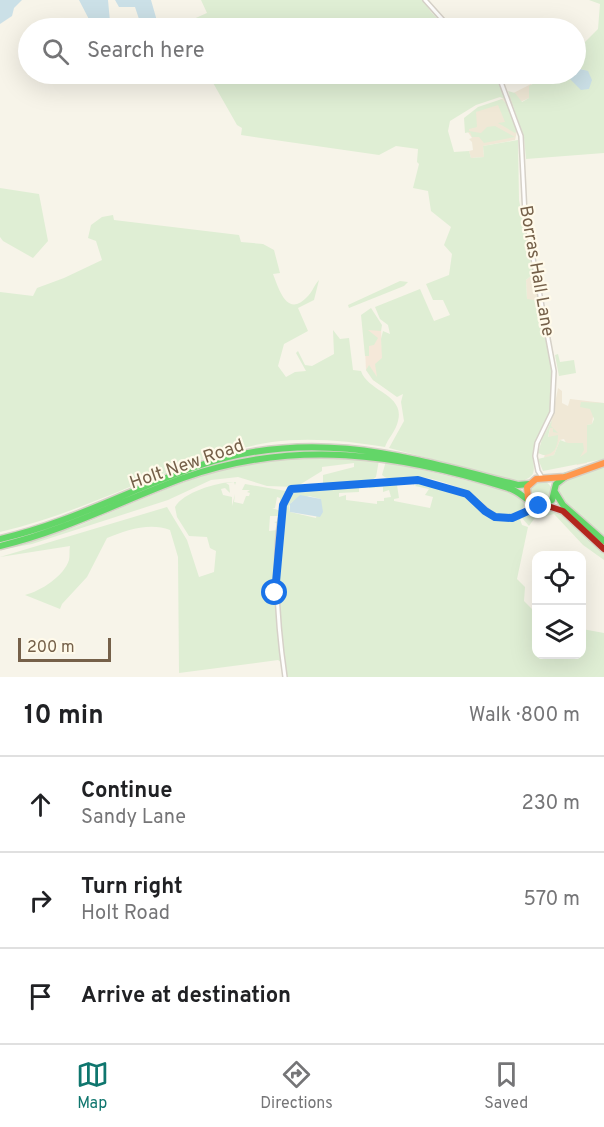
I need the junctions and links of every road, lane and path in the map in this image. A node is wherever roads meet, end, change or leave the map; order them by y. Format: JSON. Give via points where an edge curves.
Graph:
{"nodes":[{"id":1,"x":425,"y":0,"type":"edge"},
{"id":2,"x":441,"y":18,"type":"edge"},
{"id":3,"x":502,"y":84,"type":"edge"},
{"id":4,"x":604,"y":463,"type":"edge"},
{"id":5,"x":537,"y":468,"type":"junction"},
{"id":6,"x":565,"y":477,"type":"junction"},
{"id":7,"x":544,"y":479,"type":"junction"},
{"id":8,"x":531,"y":482,"type":"junction"},
{"id":9,"x":554,"y":490,"type":"junction"},
{"id":10,"x":528,"y":499,"type":"junction"},
{"id":11,"x":542,"y":506,"type":"junction"},
{"id":12,"x":524,"y":512,"type":"junction"},
{"id":13,"x":0,"y":539,"type":"edge"},
{"id":14,"x":604,"y":542,"type":"edge"},
{"id":15,"x":0,"y":546,"type":"edge"},
{"id":16,"x":604,"y":549,"type":"edge"},
{"id":17,"x":285,"y":677,"type":"edge"}],
"edges":[{"from":1,"to":2,"type":"street"},
{"from":3,"to":5,"type":"street","name":"Borras Hall Lane","via":[[520,136],[525,216],[554,371],[552,412],[536,449]]},
{"from":4,"to":6,"type":"main road"},
{"from":5,"to":7,"type":"street"},
{"from":5,"to":8,"type":"street","name":"Borras Hall Lane"},
{"from":6,"to":7,"type":"main road"},
{"from":6,"to":9,"type":"main road"},
{"from":7,"to":8,"type":"main road"},
{"from":7,"to":9,"type":"main road"},
{"from":8,"to":10,"type":"main road","via":[[526,491]]},
{"from":8,"to":13,"type":"main road","name":"Holt New Road","via":[[518,485],[358,446],[284,445],[218,459],[76,517]]},
{"from":9,"to":11,"type":"main road","via":[[552,500]]},
{"from":9,"to":14,"type":"main road","via":[[563,505]]},
{"from":10,"to":11,"type":"main road"},
{"from":10,"to":12,"type":"street"},
{"from":10,"to":15,"type":"main road","name":"Holt New Road","via":[[510,488],[391,458],[296,451],[248,458],[204,471],[62,530]]},
{"from":11,"to":12,"type":"street"},
{"from":11,"to":16,"type":"main road","via":[[563,511]]},
{"from":12,"to":17,"type":"street","via":[[512,518],[495,517],[467,494],[418,480],[291,489],[283,505],[275,593]]}]}
